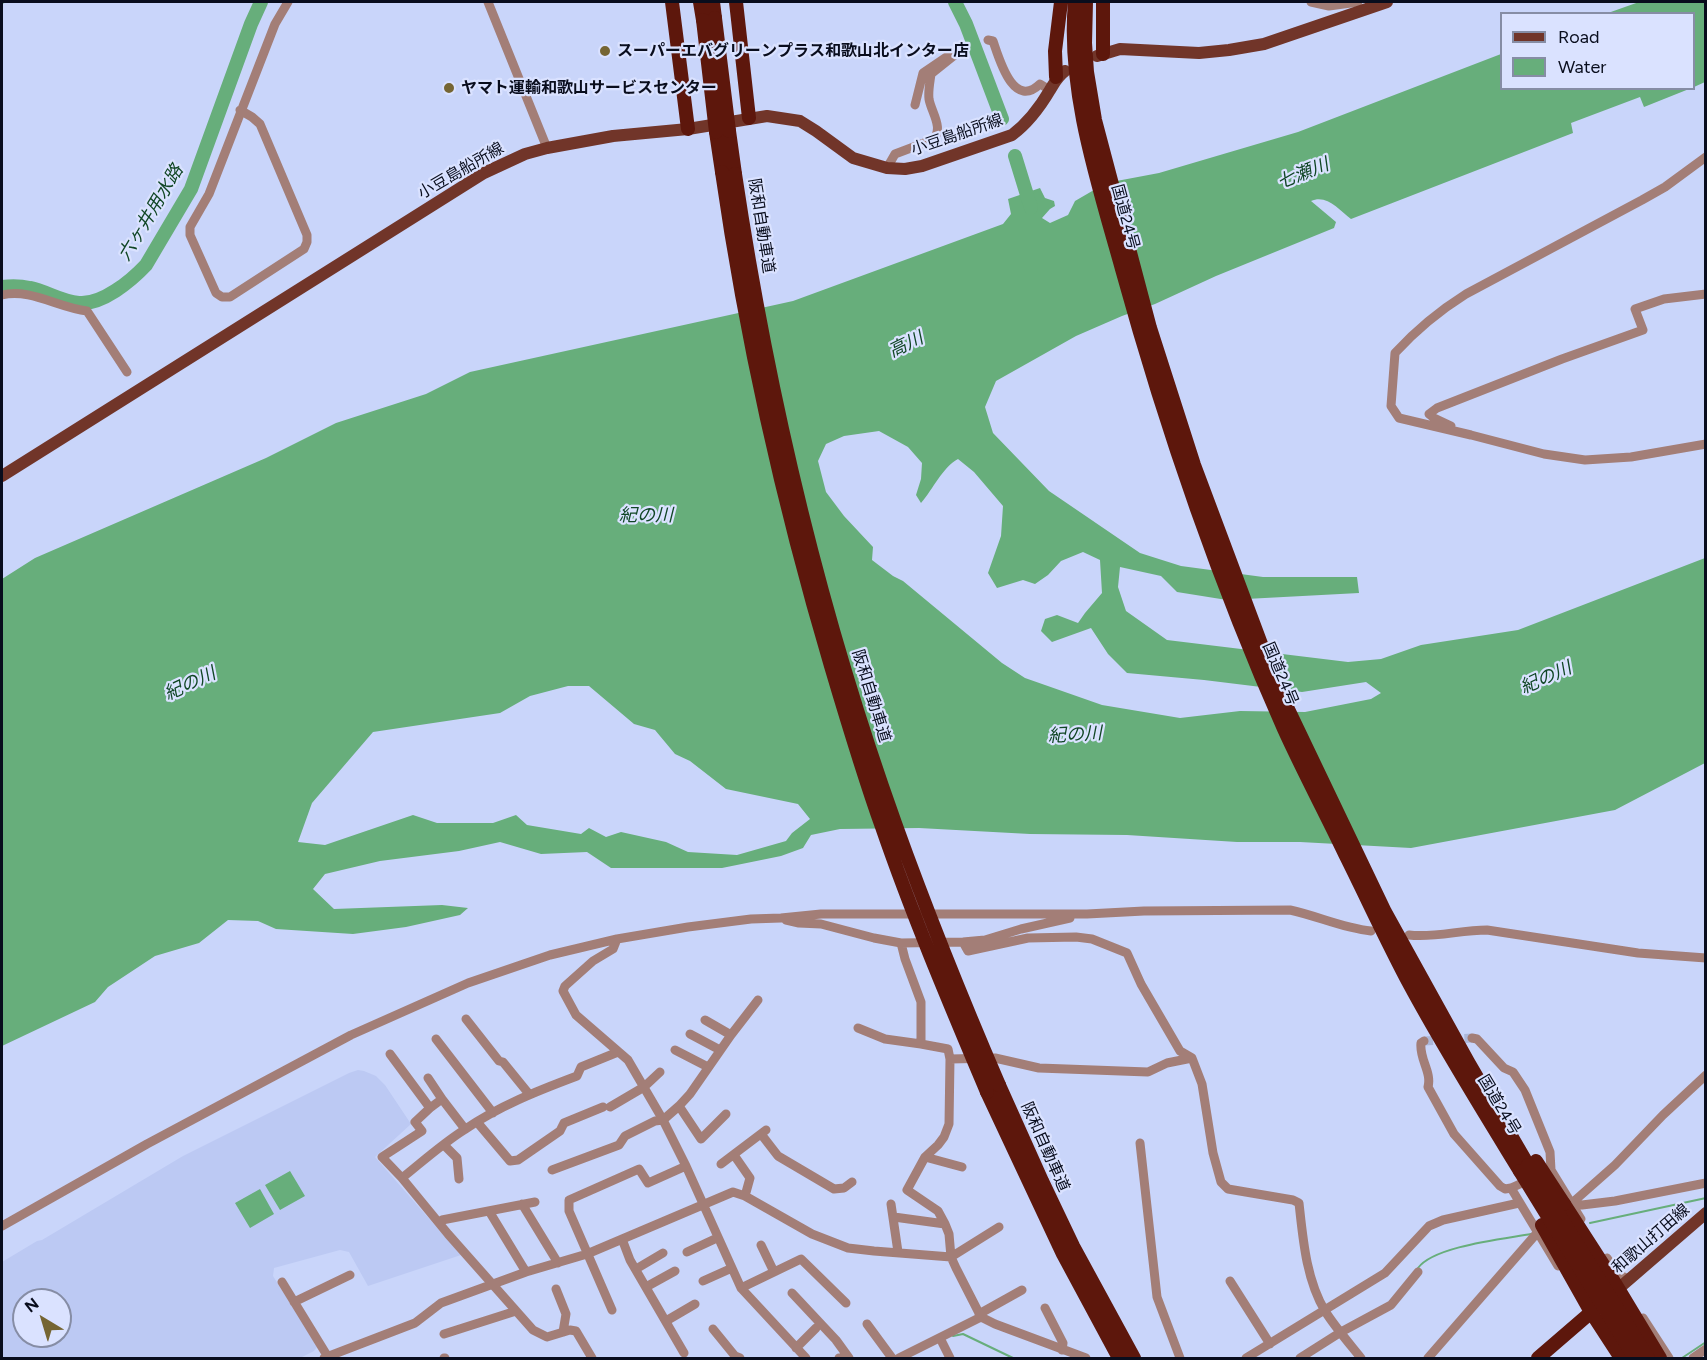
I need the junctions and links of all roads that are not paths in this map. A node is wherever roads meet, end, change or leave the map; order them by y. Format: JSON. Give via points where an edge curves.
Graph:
{"nodes":[{"id":1,"x":288,"y":2,"type":"edge"},
{"id":2,"x":488,"y":2,"type":"edge"},
{"id":3,"x":672,"y":2,"type":"edge"},
{"id":4,"x":700,"y":2,"type":"edge"},
{"id":5,"x":713,"y":2,"type":"edge"},
{"id":6,"x":736,"y":2,"type":"edge"},
{"id":7,"x":1061,"y":2,"type":"edge"},
{"id":8,"x":1075,"y":2,"type":"edge"},
{"id":9,"x":1086,"y":2,"type":"edge"},
{"id":10,"x":1103,"y":2,"type":"edge"},
{"id":11,"x":1311,"y":2,"type":"edge"},
{"id":12,"x":1358,"y":2,"type":"edge"},
{"id":13,"x":1387,"y":2,"type":"edge"},
{"id":14,"x":709,"y":19,"type":"junction"},
{"id":15,"x":988,"y":40,"type":"dead end"},
{"id":16,"x":1100,"y":55,"type":"joint"},
{"id":17,"x":1057,"y":79,"type":"junction"},
{"id":18,"x":915,"y":105,"type":"dead end"},
{"id":19,"x":240,"y":110,"type":"junction"},
{"id":20,"x":749,"y":118,"type":"junction"},
{"id":21,"x":1090,"y":121,"type":"junction"},
{"id":22,"x":688,"y":129,"type":"junction"},
{"id":23,"x":547,"y":148,"type":"junction"},
{"id":24,"x":1706,"y":156,"type":"edge"},
{"id":25,"x":888,"y":168,"type":"junction"},
{"id":26,"x":1706,"y":294,"type":"edge"},
{"id":27,"x":2,"y":295,"type":"edge"},
{"id":28,"x":127,"y":372,"type":"dead end"},
{"id":29,"x":1471,"y":435,"type":"junction"},
{"id":30,"x":1706,"y":444,"type":"edge"},
{"id":31,"x":2,"y":476,"type":"edge"},
{"id":32,"x":1379,"y":912,"type":"junction"},
{"id":33,"x":1087,"y":914,"type":"junction"},
{"id":34,"x":781,"y":918,"type":"junction"},
{"id":35,"x":1371,"y":931,"type":"dead end"},
{"id":36,"x":1408,"y":935,"type":"dead end"},
{"id":37,"x":617,"y":939,"type":"junction"},
{"id":38,"x":963,"y":942,"type":"junction"},
{"id":39,"x":901,"y":943,"type":"junction"},
{"id":40,"x":1706,"y":958,"type":"edge"},
{"id":41,"x":758,"y":1000,"type":"dead end"},
{"id":42,"x":466,"y":1019,"type":"dead end"},
{"id":43,"x":705,"y":1020,"type":"dead end"},
{"id":44,"x":858,"y":1028,"type":"dead end"},
{"id":45,"x":690,"y":1034,"type":"dead end"},
{"id":46,"x":731,"y":1035,"type":"junction"},
{"id":47,"x":1472,"y":1038,"type":"tunnel mouth"},
{"id":48,"x":436,"y":1039,"type":"dead end"},
{"id":49,"x":1424,"y":1041,"type":"dead end"},
{"id":50,"x":921,"y":1044,"type":"junction"},
{"id":51,"x":675,"y":1050,"type":"dead end"},
{"id":52,"x":720,"y":1050,"type":"junction"},
{"id":53,"x":618,"y":1052,"type":"junction"},
{"id":54,"x":390,"y":1054,"type":"dead end"},
{"id":55,"x":1192,"y":1058,"type":"junction"},
{"id":56,"x":950,"y":1059,"type":"junction"},
{"id":57,"x":708,"y":1067,"type":"junction"},
{"id":58,"x":660,"y":1072,"type":"dead end"},
{"id":59,"x":1706,"y":1075,"type":"edge"},
{"id":60,"x":428,"y":1078,"type":"dead end"},
{"id":61,"x":644,"y":1088,"type":"junction"},
{"id":62,"x":529,"y":1094,"type":"junction"},
{"id":63,"x":442,"y":1099,"type":"junction"},
{"id":64,"x":679,"y":1106,"type":"junction"},
{"id":65,"x":430,"y":1108,"type":"junction"},
{"id":66,"x":493,"y":1113,"type":"junction"},
{"id":67,"x":726,"y":1114,"type":"dead end"},
{"id":68,"x":663,"y":1120,"type":"junction"},
{"id":69,"x":477,"y":1122,"type":"junction"},
{"id":70,"x":465,"y":1129,"type":"junction"},
{"id":71,"x":1140,"y":1143,"type":"dead end"},
{"id":72,"x":444,"y":1145,"type":"junction"},
{"id":73,"x":734,"y":1155,"type":"junction"},
{"id":74,"x":925,"y":1157,"type":"junction"},
{"id":75,"x":721,"y":1164,"type":"dead end"},
{"id":76,"x":686,"y":1167,"type":"junction"},
{"id":77,"x":962,"y":1167,"type":"dead end"},
{"id":78,"x":552,"y":1170,"type":"dead end"},
{"id":79,"x":1551,"y":1170,"type":"junction"},
{"id":80,"x":1521,"y":1172,"type":"junction"},
{"id":81,"x":402,"y":1178,"type":"junction"},
{"id":82,"x":459,"y":1179,"type":"dead end"},
{"id":83,"x":852,"y":1182,"type":"dead end"},
{"id":84,"x":1706,"y":1183,"type":"edge"},
{"id":85,"x":745,"y":1196,"type":"junction"},
{"id":86,"x":535,"y":1202,"type":"dead end"},
{"id":87,"x":1519,"y":1203,"type":"junction"},
{"id":88,"x":522,"y":1204,"type":"junction"},
{"id":89,"x":702,"y":1204,"type":"junction"},
{"id":90,"x":891,"y":1204,"type":"dead end"},
{"id":91,"x":1568,"y":1204,"type":"junction"},
{"id":92,"x":489,"y":1211,"type":"junction"},
{"id":93,"x":1706,"y":1214,"type":"edge"},
{"id":94,"x":894,"y":1217,"type":"junction"},
{"id":95,"x":442,"y":1220,"type":"dead end"},
{"id":96,"x":945,"y":1224,"type":"junction"},
{"id":97,"x":2,"y":1226,"type":"edge"},
{"id":98,"x":999,"y":1227,"type":"dead end"},
{"id":99,"x":1540,"y":1229,"type":"junction"},
{"id":100,"x":717,"y":1238,"type":"junction"},
{"id":101,"x":622,"y":1239,"type":"junction"},
{"id":102,"x":760,"y":1245,"type":"dead end"},
{"id":103,"x":1068,"y":1250,"type":"junction"},
{"id":104,"x":687,"y":1252,"type":"dead end"},
{"id":105,"x":898,"y":1252,"type":"junction"},
{"id":106,"x":663,"y":1253,"type":"dead end"},
{"id":107,"x":587,"y":1254,"type":"junction"},
{"id":108,"x":951,"y":1257,"type":"junction"},
{"id":109,"x":558,"y":1263,"type":"junction"},
{"id":110,"x":732,"y":1268,"type":"junction"},
{"id":111,"x":636,"y":1269,"type":"junction"},
{"id":112,"x":675,"y":1271,"type":"dead end"},
{"id":113,"x":526,"y":1272,"type":"junction"},
{"id":114,"x":774,"y":1272,"type":"junction"},
{"id":115,"x":1418,"y":1272,"type":"dead end"},
{"id":116,"x":350,"y":1275,"type":"dead end"},
{"id":117,"x":1630,"y":1280,"type":"junction"},
{"id":118,"x":703,"y":1281,"type":"dead end"},
{"id":119,"x":1230,"y":1281,"type":"dead end"},
{"id":120,"x":282,"y":1282,"type":"dead end"},
{"id":121,"x":493,"y":1284,"type":"junction"},
{"id":122,"x":646,"y":1287,"type":"junction"},
{"id":123,"x":741,"y":1288,"type":"junction"},
{"id":124,"x":556,"y":1289,"type":"dead end"},
{"id":125,"x":1618,"y":1289,"type":"junction"},
{"id":126,"x":1022,"y":1290,"type":"dead end"},
{"id":127,"x":792,"y":1293,"type":"dead end"},
{"id":128,"x":294,"y":1302,"type":"junction"},
{"id":129,"x":846,"y":1303,"type":"dead end"},
{"id":130,"x":694,"y":1304,"type":"dead end"},
{"id":131,"x":1045,"y":1308,"type":"dead end"},
{"id":132,"x":612,"y":1310,"type":"dead end"},
{"id":133,"x":1324,"y":1310,"type":"junction"},
{"id":134,"x":1587,"y":1310,"type":"junction"},
{"id":135,"x":516,"y":1311,"type":"junction"},
{"id":136,"x":980,"y":1316,"type":"junction"},
{"id":137,"x":666,"y":1321,"type":"junction"},
{"id":138,"x":867,"y":1324,"type":"dead end"},
{"id":139,"x":816,"y":1328,"type":"dead end"},
{"id":140,"x":713,"y":1329,"type":"dead end"},
{"id":141,"x":1340,"y":1331,"type":"junction"},
{"id":142,"x":563,"y":1332,"type":"junction"},
{"id":143,"x":444,"y":1334,"type":"dead end"},
{"id":144,"x":941,"y":1340,"type":"junction"},
{"id":145,"x":1270,"y":1344,"type":"junction"},
{"id":146,"x":352,"y":1348,"type":"junction"},
{"id":147,"x":796,"y":1348,"type":"junction"},
{"id":148,"x":1706,"y":1349,"type":"edge"},
{"id":149,"x":1062,"y":1350,"type":"junction"},
{"id":150,"x":684,"y":1353,"type":"dead end"},
{"id":151,"x":916,"y":1354,"type":"edge"},
{"id":152,"x":326,"y":1358,"type":"edge"},
{"id":153,"x":356,"y":1359,"type":"edge"},
{"id":154,"x":592,"y":1359,"type":"edge"},
{"id":155,"x":740,"y":1359,"type":"edge"},
{"id":156,"x":806,"y":1359,"type":"edge"},
{"id":157,"x":849,"y":1359,"type":"edge"},
{"id":158,"x":892,"y":1359,"type":"edge"},
{"id":159,"x":899,"y":1359,"type":"edge"},
{"id":160,"x":950,"y":1359,"type":"edge"},
{"id":161,"x":1086,"y":1359,"type":"edge"},
{"id":162,"x":1119,"y":1359,"type":"edge"},
{"id":163,"x":1134,"y":1359,"type":"edge"},
{"id":164,"x":1180,"y":1359,"type":"edge"},
{"id":165,"x":1246,"y":1359,"type":"edge"},
{"id":166,"x":1300,"y":1359,"type":"edge"},
{"id":167,"x":1361,"y":1359,"type":"edge"},
{"id":168,"x":1428,"y":1359,"type":"edge"},
{"id":169,"x":1538,"y":1359,"type":"edge"},
{"id":170,"x":1614,"y":1359,"type":"edge"},
{"id":171,"x":1621,"y":1359,"type":"edge"},
{"id":172,"x":1635,"y":1359,"type":"edge"},
{"id":173,"x":1647,"y":1359,"type":"edge"},
{"id":174,"x":1660,"y":1359,"type":"edge"},
{"id":175,"x":1669,"y":1359,"type":"edge"},
{"id":176,"x":1693,"y":1359,"type":"edge"}],
"edges":[{"from":1,"to":19,"type":"street","via":[[274,24]]},
{"from":2,"to":23,"type":"street"},
{"from":3,"to":22,"type":"highway"},
{"from":4,"to":14,"type":"highway","name":"阪和自動車道"},
{"from":5,"to":14,"type":"highway","name":"阪和自動車道"},
{"from":6,"to":20,"type":"highway"},
{"from":7,"to":17,"type":"highway","via":[[1055,51]]},
{"from":8,"to":21,"type":"highway","name":"国道24号","via":[[1077,84]]},
{"from":9,"to":21,"type":"highway","name":"国道24号"},
{"from":10,"to":16,"type":"highway"},
{"from":11,"to":12,"type":"street","via":[[1329,6]]},
{"from":13,"to":16,"type":"main road","via":[[1264,44],[1199,53],[1120,49]]},
{"from":14,"to":103,"type":"highway","name":"阪和自動車道","bridge":true,"via":[[728,173],[730,227],[748,329],[793,531],[848,725],[919,928]]},
{"from":15,"to":17,"type":"street","via":[[993,41],[1003,72],[1015,86],[1035,89]]},
{"from":17,"to":25,"type":"main road","name":"小豆島船所線","via":[[1033,116],[1012,135],[922,166]]},
{"from":18,"to":25,"type":"street","via":[[923,72],[957,54],[931,74],[929,98],[938,130],[936,136],[895,154]]},
{"from":19,"to":19,"type":"street","via":[[260,124],[308,235],[304,249],[230,297],[222,297],[216,293],[190,227],[209,194]]},
{"from":20,"to":22,"type":"main road","name":"小豆島船所線"},
{"from":20,"to":25,"type":"main road","name":"小豆島船所線","via":[[767,116],[800,121],[854,158]]},
{"from":21,"to":32,"type":"highway","name":"国道24号","via":[[1194,465],[1264,652]]},
{"from":22,"to":23,"type":"main road","name":"小豆島船所線","via":[[613,136]]},
{"from":23,"to":31,"type":"main road","name":"小豆島船所線","via":[[484,173]]},
{"from":24,"to":29,"type":"street","via":[[1650,196],[1439,311],[1395,353],[1391,406],[1399,418]]},
{"from":26,"to":29,"type":"street","via":[[1664,299],[1635,309],[1643,330],[1497,384],[1429,414]]},
{"from":27,"to":28,"type":"street","via":[[24,294],[87,311]]},
{"from":29,"to":30,"type":"street","via":[[1585,460],[1631,457]]},
{"from":32,"to":80,"type":"highway","name":"国道24号","via":[[1468,1062]]},
{"from":32,"to":80,"type":"highway","name":"国道24号","via":[[1409,983]]},
{"from":33,"to":34,"type":"street","via":[[821,914]]},
{"from":33,"to":35,"type":"street","via":[[1290,910]]},
{"from":33,"to":38,"type":"street"},
{"from":34,"to":37,"type":"street","via":[[698,925]]},
{"from":34,"to":39,"type":"street"},
{"from":36,"to":40,"type":"street","via":[[1487,930]]},
{"from":37,"to":53,"type":"street","via":[[613,950],[593,961],[563,991],[576,1015]]},
{"from":37,"to":97,"type":"street","via":[[550,955],[468,983],[351,1035]]},
{"from":38,"to":39,"type":"street"},
{"from":38,"to":55,"type":"street","via":[[968,951],[1028,938],[1076,937],[1127,953],[1180,1051]]},
{"from":39,"to":50,"type":"street","via":[[921,1002]]},
{"from":41,"to":46,"type":"street"},
{"from":42,"to":62,"type":"street"},
{"from":43,"to":46,"type":"street"},
{"from":44,"to":50,"type":"street","via":[[885,1040]]},
{"from":45,"to":52,"type":"street"},
{"from":46,"to":52,"type":"street"},
{"from":47,"to":79,"type":"street","via":[[1513,1072],[1526,1090],[1550,1152]]},
{"from":48,"to":66,"type":"street"},
{"from":49,"to":80,"type":"street","via":[[1420,1049],[1430,1079],[1428,1087],[1454,1134],[1505,1189]]},
{"from":50,"to":56,"type":"street","via":[[948,1049]]},
{"from":51,"to":57,"type":"street"},
{"from":52,"to":57,"type":"street"},
{"from":53,"to":61,"type":"street","via":[[628,1060]]},
{"from":53,"to":62,"type":"street","via":[[581,1067],[577,1076]]},
{"from":54,"to":65,"type":"street"},
{"from":55,"to":56,"type":"street","via":[[1148,1072],[1039,1068],[995,1058]]},
{"from":55,"to":133,"type":"street","via":[[1202,1084],[1221,1182],[1228,1189],[1299,1203],[1308,1266]]},
{"from":56,"to":74,"type":"street","via":[[949,1124],[944,1137]]},
{"from":57,"to":64,"type":"street"},
{"from":58,"to":61,"type":"street"},
{"from":59,"to":91,"type":"street","via":[[1615,1165]]},
{"from":60,"to":63,"type":"street"},
{"from":61,"to":68,"type":"street"},
{"from":61,"to":69,"type":"street","via":[[564,1123],[560,1131],[518,1160],[510,1161]]},
{"from":62,"to":66,"type":"street"},
{"from":63,"to":65,"type":"street"},
{"from":63,"to":70,"type":"street"},
{"from":64,"to":67,"type":"street","via":[[701,1139]]},
{"from":64,"to":68,"type":"street"},
{"from":65,"to":81,"type":"street","via":[[415,1122],[422,1131],[382,1157]]},
{"from":66,"to":69,"type":"street"},
{"from":68,"to":76,"type":"street"},
{"from":68,"to":78,"type":"street","via":[[625,1136],[619,1145]]},
{"from":69,"to":70,"type":"street"},
{"from":70,"to":72,"type":"street"},
{"from":71,"to":164,"type":"street","via":[[1157,1297]]},
{"from":72,"to":81,"type":"street"},
{"from":72,"to":82,"type":"street","via":[[457,1158]]},
{"from":73,"to":75,"type":"street"},
{"from":73,"to":83,"type":"street","via":[[764,1132],[778,1156],[834,1189]]},
{"from":73,"to":85,"type":"street","via":[[750,1178]]},
{"from":74,"to":77,"type":"street"},
{"from":74,"to":96,"type":"street","via":[[907,1190],[938,1211]]},
{"from":76,"to":89,"type":"street"},
{"from":76,"to":107,"type":"street","via":[[648,1183],[639,1169],[569,1200],[569,1211]]},
{"from":79,"to":80,"type":"street"},
{"from":79,"to":91,"type":"street"},
{"from":80,"to":87,"type":"street"},
{"from":80,"to":91,"type":"highway","bridge":true},
{"from":80,"to":99,"type":"highway"},
{"from":80,"to":172,"type":"highway","name":"国道24号","bridge":true},
{"from":80,"to":173,"type":"highway","name":"国道24号","bridge":true},
{"from":81,"to":121,"type":"street"},
{"from":84,"to":91,"type":"street","via":[[1615,1201]]},
{"from":85,"to":89,"type":"street","via":[[733,1192]]},
{"from":85,"to":105,"type":"street","via":[[812,1234],[848,1248]]},
{"from":86,"to":88,"type":"street"},
{"from":87,"to":99,"type":"street"},
{"from":87,"to":133,"type":"street","via":[[1429,1226],[1385,1274]]},
{"from":88,"to":92,"type":"street"},
{"from":88,"to":109,"type":"street"},
{"from":89,"to":100,"type":"street"},
{"from":89,"to":101,"type":"street"},
{"from":90,"to":94,"type":"street"},
{"from":91,"to":117,"type":"street","via":[[1618,1274]]},
{"from":91,"to":125,"type":"highway"},
{"from":92,"to":95,"type":"street"},
{"from":92,"to":113,"type":"street"},
{"from":93,"to":117,"type":"main road","name":"和歌山打田線"},
{"from":94,"to":96,"type":"street"},
{"from":94,"to":105,"type":"street"},
{"from":96,"to":108,"type":"street"},
{"from":98,"to":108,"type":"street"},
{"from":99,"to":134,"type":"highway"},
{"from":99,"to":168,"type":"street"},
{"from":100,"to":104,"type":"street"},
{"from":100,"to":110,"type":"street"},
{"from":101,"to":107,"type":"street"},
{"from":101,"to":111,"type":"street"},
{"from":102,"to":114,"type":"street"},
{"from":103,"to":162,"type":"highway","name":"阪和自動車道"},
{"from":103,"to":163,"type":"highway","name":"阪和自動車道"},
{"from":105,"to":108,"type":"street"},
{"from":106,"to":111,"type":"street"},
{"from":107,"to":109,"type":"street"},
{"from":107,"to":132,"type":"street"},
{"from":108,"to":136,"type":"street"},
{"from":109,"to":113,"type":"street"},
{"from":110,"to":118,"type":"street"},
{"from":110,"to":123,"type":"street"},
{"from":111,"to":122,"type":"street"},
{"from":112,"to":122,"type":"street"},
{"from":113,"to":121,"type":"street"},
{"from":114,"to":123,"type":"street"},
{"from":114,"to":129,"type":"street","via":[[801,1259]]},
{"from":115,"to":141,"type":"street","via":[[1391,1305]]},
{"from":116,"to":128,"type":"street"},
{"from":117,"to":125,"type":"main road","name":"和歌山打田線"},
{"from":119,"to":145,"type":"street"},
{"from":120,"to":128,"type":"street"},
{"from":121,"to":135,"type":"street"},
{"from":121,"to":146,"type":"street","via":[[441,1303],[415,1323]]},
{"from":122,"to":137,"type":"street"},
{"from":123,"to":147,"type":"street"},
{"from":124,"to":142,"type":"street","via":[[566,1314]]},
{"from":125,"to":134,"type":"highway"},
{"from":125,"to":174,"type":"highway"},
{"from":125,"to":175,"type":"street","via":[[1637,1309]]},
{"from":126,"to":136,"type":"street"},
{"from":127,"to":157,"type":"street"},
{"from":128,"to":152,"type":"street"},
{"from":130,"to":137,"type":"street"},
{"from":131,"to":149,"type":"street","via":[[1063,1343]]},
{"from":133,"to":141,"type":"street"},
{"from":133,"to":145,"type":"street"},
{"from":134,"to":169,"type":"highway"},
{"from":134,"to":170,"type":"street"},
{"from":134,"to":171,"type":"highway"},
{"from":135,"to":142,"type":"street","via":[[538,1334],[547,1337]]},
{"from":135,"to":143,"type":"street"},
{"from":136,"to":144,"type":"street"},
{"from":136,"to":149,"type":"street"},
{"from":137,"to":150,"type":"street"},
{"from":138,"to":158,"type":"street"},
{"from":139,"to":147,"type":"street"},
{"from":140,"to":155,"type":"street"},
{"from":141,"to":166,"type":"street"},
{"from":141,"to":167,"type":"street"},
{"from":142,"to":154,"type":"street","via":[[576,1331]]},
{"from":144,"to":151,"type":"street"},
{"from":144,"to":160,"type":"street"},
{"from":145,"to":165,"type":"street"},
{"from":146,"to":152,"type":"street"},
{"from":146,"to":153,"type":"street"},
{"from":147,"to":156,"type":"street"},
{"from":148,"to":176,"type":"street"},
{"from":149,"to":161,"type":"street"},
{"from":151,"to":159,"type":"street"}]}
